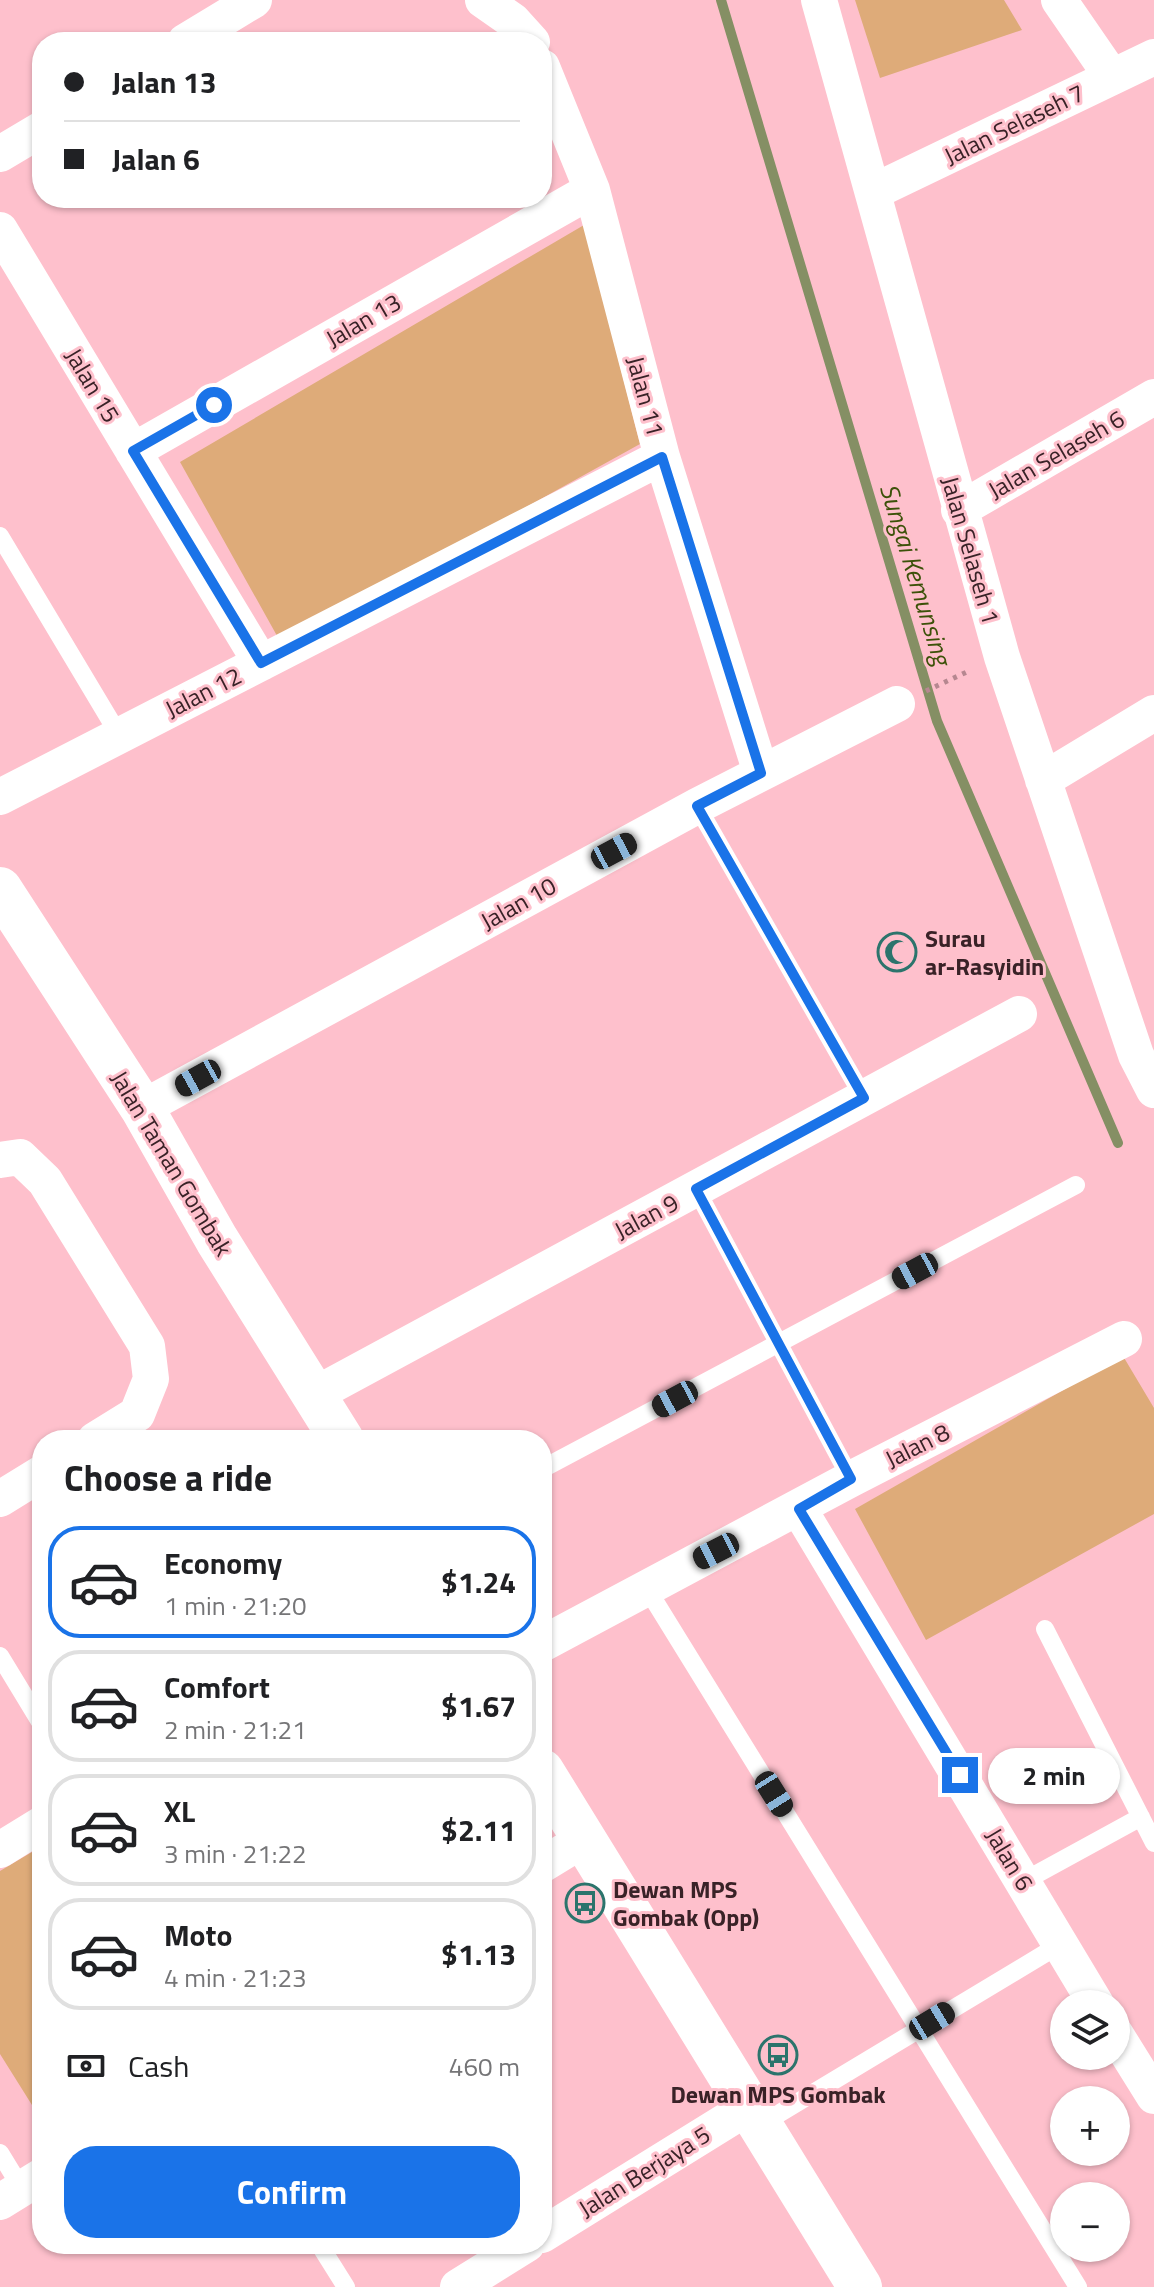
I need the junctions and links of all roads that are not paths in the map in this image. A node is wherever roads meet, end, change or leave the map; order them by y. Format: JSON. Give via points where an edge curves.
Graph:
{"nodes":[{"id":1,"x":254,"y":0,"type":"edge"},
{"id":2,"x":483,"y":0,"type":"edge"},
{"id":3,"x":819,"y":0,"type":"edge"},
{"id":4,"x":1059,"y":0,"type":"edge"},
{"id":5,"x":201,"y":32,"type":"edge"},
{"id":6,"x":523,"y":32,"type":"edge"},
{"id":7,"x":1154,"y":57,"type":"edge"},
{"id":8,"x":1112,"y":77,"type":"junction"},
{"id":9,"x":552,"y":92,"type":"edge"},
{"id":10,"x":32,"y":135,"type":"edge"},
{"id":11,"x":0,"y":154,"type":"edge"},
{"id":12,"x":592,"y":190,"type":"junction"},
{"id":13,"x":875,"y":191,"type":"junction"},
{"id":14,"x":0,"y":230,"type":"edge"},
{"id":15,"x":1154,"y":397,"type":"edge"},
{"id":16,"x":133,"y":451,"type":"junction"},
{"id":17,"x":662,"y":457,"type":"junction"},
{"id":18,"x":959,"y":510,"type":"junction"},
{"id":19,"x":0,"y":536,"type":"edge"},
{"id":20,"x":261,"y":663,"type":"junction"},
{"id":21,"x":897,"y":704,"type":"dead end"},
{"id":22,"x":1154,"y":713,"type":"edge"},
{"id":23,"x":119,"y":735,"type":"junction"},
{"id":24,"x":761,"y":773,"type":"junction"},
{"id":25,"x":1043,"y":780,"type":"junction"},
{"id":26,"x":0,"y":797,"type":"edge"},
{"id":27,"x":697,"y":806,"type":"junction"},
{"id":28,"x":0,"y":889,"type":"edge"},
{"id":29,"x":1019,"y":1014,"type":"dead end"},
{"id":30,"x":1145,"y":1050,"type":"edge"},
{"id":31,"x":1154,"y":1090,"type":"edge"},
{"id":32,"x":864,"y":1098,"type":"junction"},
{"id":33,"x":142,"y":1108,"type":"junction"},
{"id":34,"x":10,"y":1158,"type":"edge"},
{"id":35,"x":1076,"y":1185,"type":"dead end"},
{"id":36,"x":696,"y":1189,"type":"junction"},
{"id":37,"x":1124,"y":1339,"type":"dead end"},
{"id":38,"x":781,"y":1342,"type":"junction"},
{"id":39,"x":314,"y":1395,"type":"junction"},
{"id":40,"x":111,"y":1430,"type":"edge"},
{"id":41,"x":336,"y":1430,"type":"edge"},
{"id":42,"x":552,"y":1464,"type":"edge"},
{"id":43,"x":32,"y":1479,"type":"edge"},
{"id":44,"x":851,"y":1479,"type":"junction"},
{"id":45,"x":0,"y":1499,"type":"edge"},
{"id":46,"x":799,"y":1509,"type":"junction"},
{"id":47,"x":646,"y":1587,"type":"junction"},
{"id":48,"x":1045,"y":1629,"type":"dead end"},
{"id":49,"x":552,"y":1639,"type":"edge"},
{"id":50,"x":0,"y":1656,"type":"edge"},
{"id":51,"x":32,"y":1709,"type":"edge"},
{"id":52,"x":552,"y":1788,"type":"edge"},
{"id":53,"x":1141,"y":1817,"type":"junction"},
{"id":54,"x":32,"y":1830,"type":"edge"},
{"id":55,"x":583,"y":1840,"type":"junction"},
{"id":56,"x":1154,"y":1843,"type":"edge"},
{"id":57,"x":0,"y":1850,"type":"edge"},
{"id":58,"x":552,"y":1859,"type":"edge"},
{"id":59,"x":1024,"y":1881,"type":"junction"},
{"id":60,"x":1059,"y":1945,"type":"junction"},
{"id":61,"x":1087,"y":1990,"type":"edge"},
{"id":62,"x":919,"y":2029,"type":"junction"},
{"id":63,"x":1133,"y":2044,"type":"edge"},
{"id":64,"x":1154,"y":2096,"type":"edge"},
{"id":65,"x":752,"y":2117,"type":"junction"},
{"id":66,"x":0,"y":2153,"type":"edge"},
{"id":67,"x":21,"y":2189,"type":"edge"},
{"id":68,"x":552,"y":2229,"type":"edge"},
{"id":69,"x":325,"y":2254,"type":"edge"},
{"id":70,"x":511,"y":2254,"type":"edge"},
{"id":71,"x":346,"y":2287,"type":"edge"},
{"id":72,"x":458,"y":2287,"type":"edge"},
{"id":73,"x":860,"y":2287,"type":"edge"},
{"id":74,"x":1078,"y":2287,"type":"edge"}],
"edges":[{"from":1,"to":5,"type":"street"},
{"from":2,"to":6,"type":"street"},
{"from":3,"to":13,"type":"street","name":"Jalan Selaseh 1"},
{"from":4,"to":8,"type":"street"},
{"from":7,"to":8,"type":"street","name":"Jalan Selaseh 7"},
{"from":8,"to":13,"type":"street","name":"Jalan Selaseh 7"},
{"from":9,"to":12,"type":"street","name":"Jalan 11"},
{"from":10,"to":11,"type":"street"},
{"from":12,"to":16,"type":"street","name":"Jalan 13"},
{"from":12,"to":17,"type":"street","name":"Jalan 11"},
{"from":13,"to":18,"type":"street","name":"Jalan Selaseh 1"},
{"from":14,"to":16,"type":"street","name":"Jalan 15"},
{"from":15,"to":18,"type":"street","name":"Jalan Selaseh 6"},
{"from":16,"to":20,"type":"street","name":"Jalan 15"},
{"from":17,"to":20,"type":"street","name":"Jalan 12"},
{"from":17,"to":24,"type":"street","name":"Jalan 11"},
{"from":18,"to":25,"type":"street","name":"Jalan Selaseh 1"},
{"from":19,"to":23,"type":"lane"},
{"from":20,"to":23,"type":"street","name":"Jalan 12"},
{"from":21,"to":24,"type":"street","name":"Jalan 10"},
{"from":22,"to":25,"type":"street"},
{"from":23,"to":26,"type":"street","name":"Jalan 12"},
{"from":24,"to":27,"type":"street","name":"Jalan 10"},
{"from":25,"to":30,"type":"street","name":"Jalan Selaseh 1"},
{"from":27,"to":32,"type":"lane"},
{"from":27,"to":33,"type":"street","name":"Jalan 10"},
{"from":28,"to":33,"type":"street","name":"Jalan Taman Gombak"},
{"from":29,"to":32,"type":"street","name":"Jalan 9"},
{"from":30,"to":31,"type":"street","name":"Jalan Selaseh 1"},
{"from":32,"to":36,"type":"street","name":"Jalan 9"},
{"from":33,"to":39,"type":"street","name":"Jalan Taman Gombak"},
{"from":34,"to":40,"type":"street","via":[[45,1181],[147,1346],[151,1379],[137,1414]]},
{"from":35,"to":38,"type":"lane"},
{"from":36,"to":38,"type":"lane"},
{"from":36,"to":39,"type":"street","name":"Jalan 9"},
{"from":37,"to":44,"type":"street","name":"Jalan 8"},
{"from":38,"to":42,"type":"lane"},
{"from":38,"to":44,"type":"lane"},
{"from":39,"to":41,"type":"street","name":"Jalan Taman Gombak"},
{"from":43,"to":45,"type":"street"},
{"from":44,"to":46,"type":"street","name":"Jalan 8"},
{"from":46,"to":47,"type":"street","name":"Jalan 8"},
{"from":46,"to":59,"type":"street","name":"Jalan 6"},
{"from":47,"to":49,"type":"street","name":"Jalan 8"},
{"from":47,"to":62,"type":"lane"},
{"from":48,"to":53,"type":"lane"},
{"from":50,"to":51,"type":"lane"},
{"from":52,"to":55,"type":"street"},
{"from":53,"to":56,"type":"lane"},
{"from":53,"to":59,"type":"lane"},
{"from":54,"to":57,"type":"street"},
{"from":55,"to":58,"type":"street"},
{"from":55,"to":65,"type":"street"},
{"from":59,"to":60,"type":"street","name":"Jalan 6"},
{"from":60,"to":61,"type":"street","name":"Jalan 6"},
{"from":60,"to":62,"type":"lane"},
{"from":62,"to":65,"type":"lane"},
{"from":62,"to":74,"type":"lane"},
{"from":63,"to":64,"type":"street"},
{"from":65,"to":68,"type":"street","name":"Jalan Berjaya 5"},
{"from":65,"to":73,"type":"street"},
{"from":66,"to":67,"type":"lane"},
{"from":69,"to":71,"type":"lane"},
{"from":70,"to":72,"type":"street"}]}
